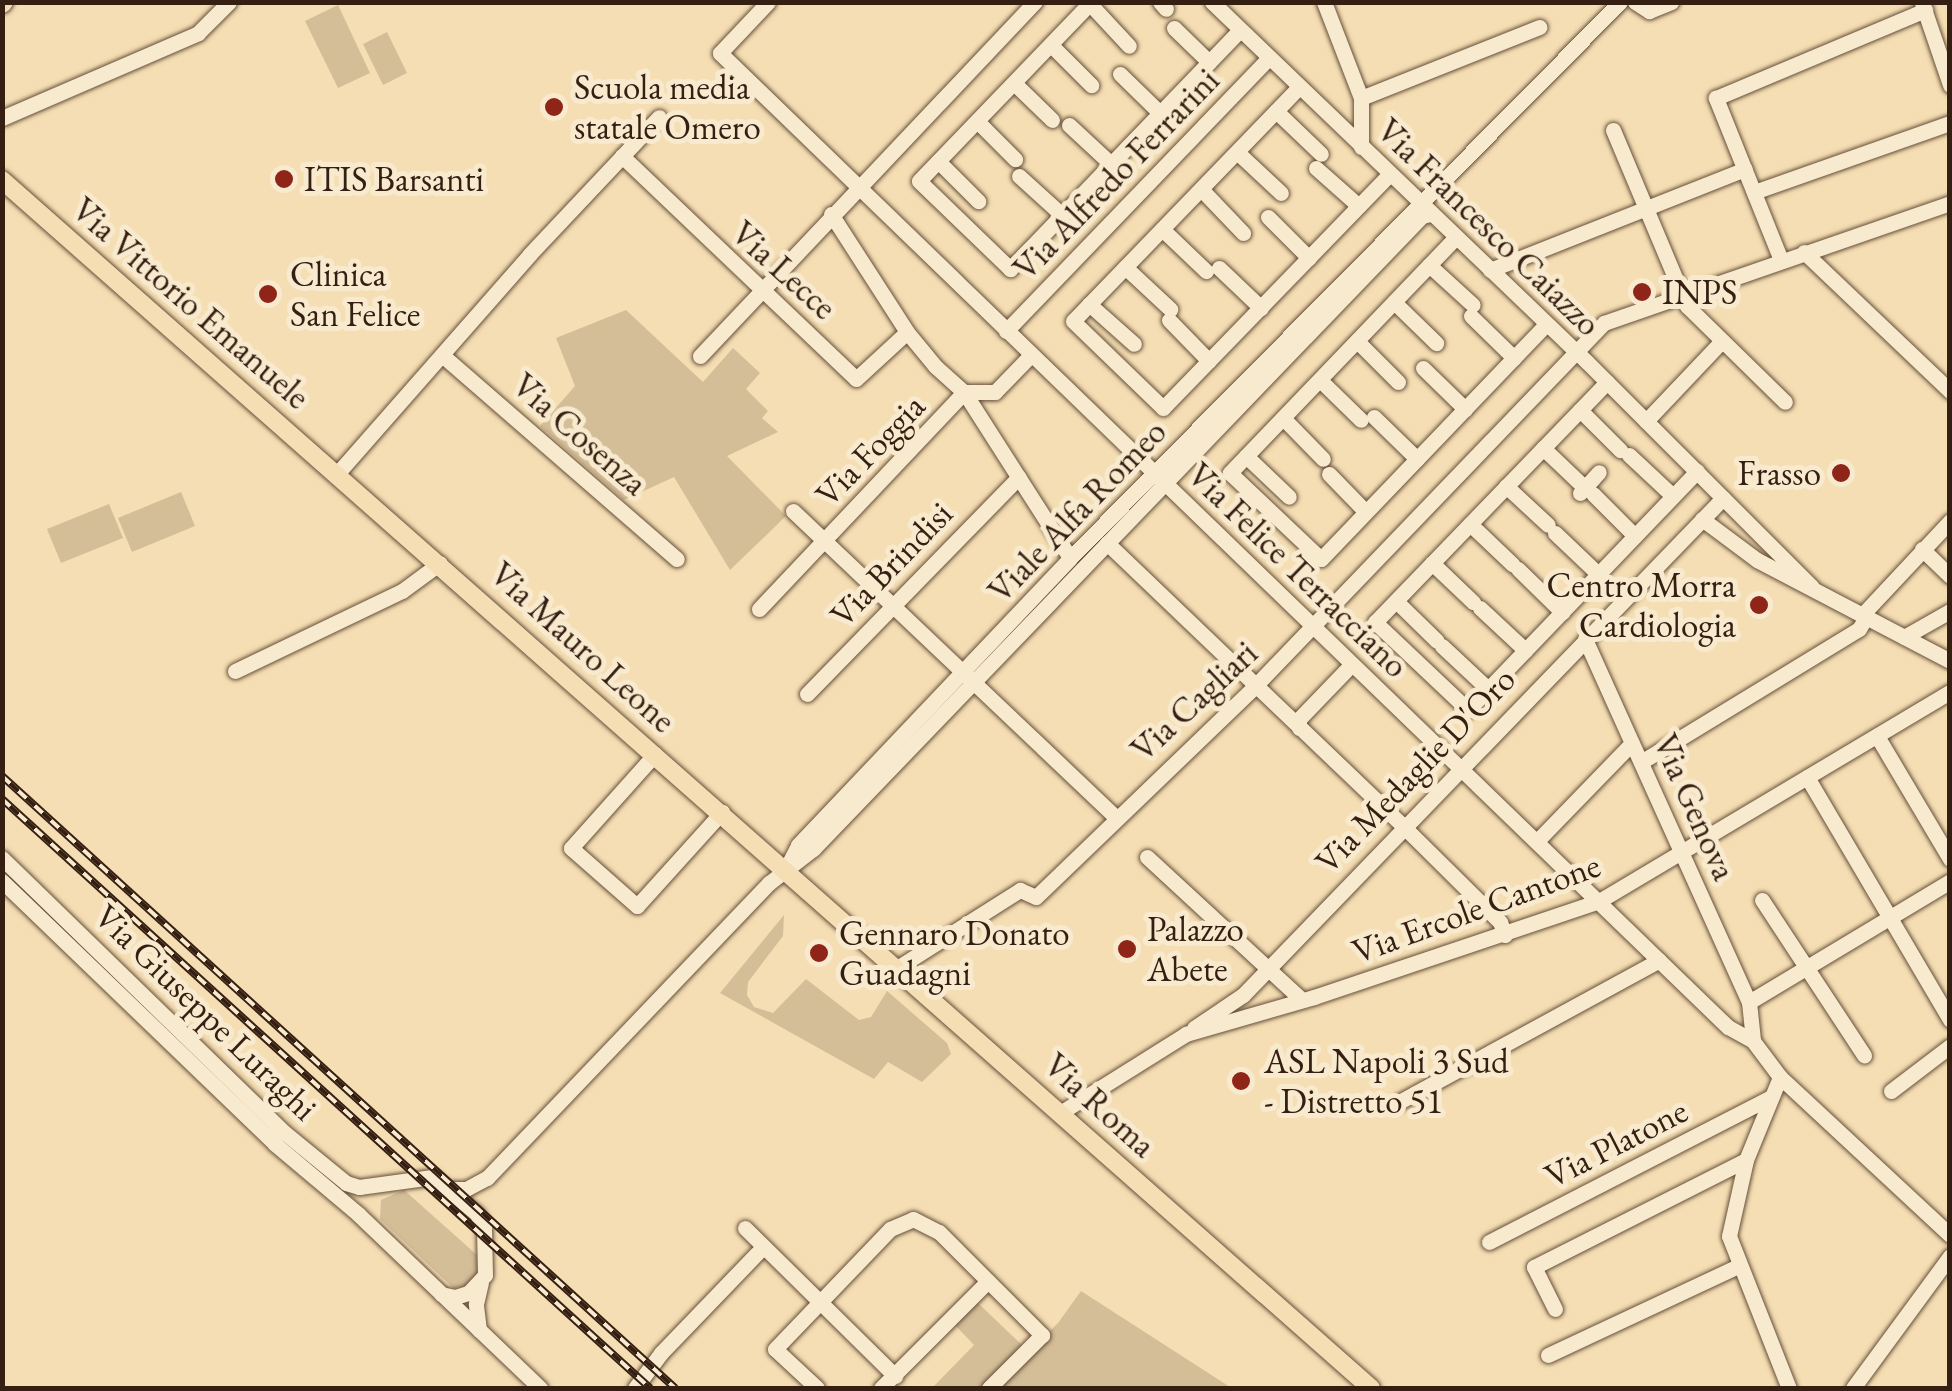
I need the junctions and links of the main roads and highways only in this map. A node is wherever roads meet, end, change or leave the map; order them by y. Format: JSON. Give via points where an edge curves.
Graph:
{"nodes":[{"id":1,"x":2,"y":180,"type":"edge"},
{"id":2,"x":336,"y":475,"type":"joint"},
{"id":3,"x":786,"y":868,"type":"joint"},
{"id":4,"x":1371,"y":1388,"type":"edge"}],
"edges":[{"from":1,"to":2,"type":"main road","name":"Via Vittorio Emanuele"},
{"from":2,"to":3,"type":"main road","name":"Via Mauro Leone"},
{"from":3,"to":4,"type":"main road","name":"Via Roma"}]}
